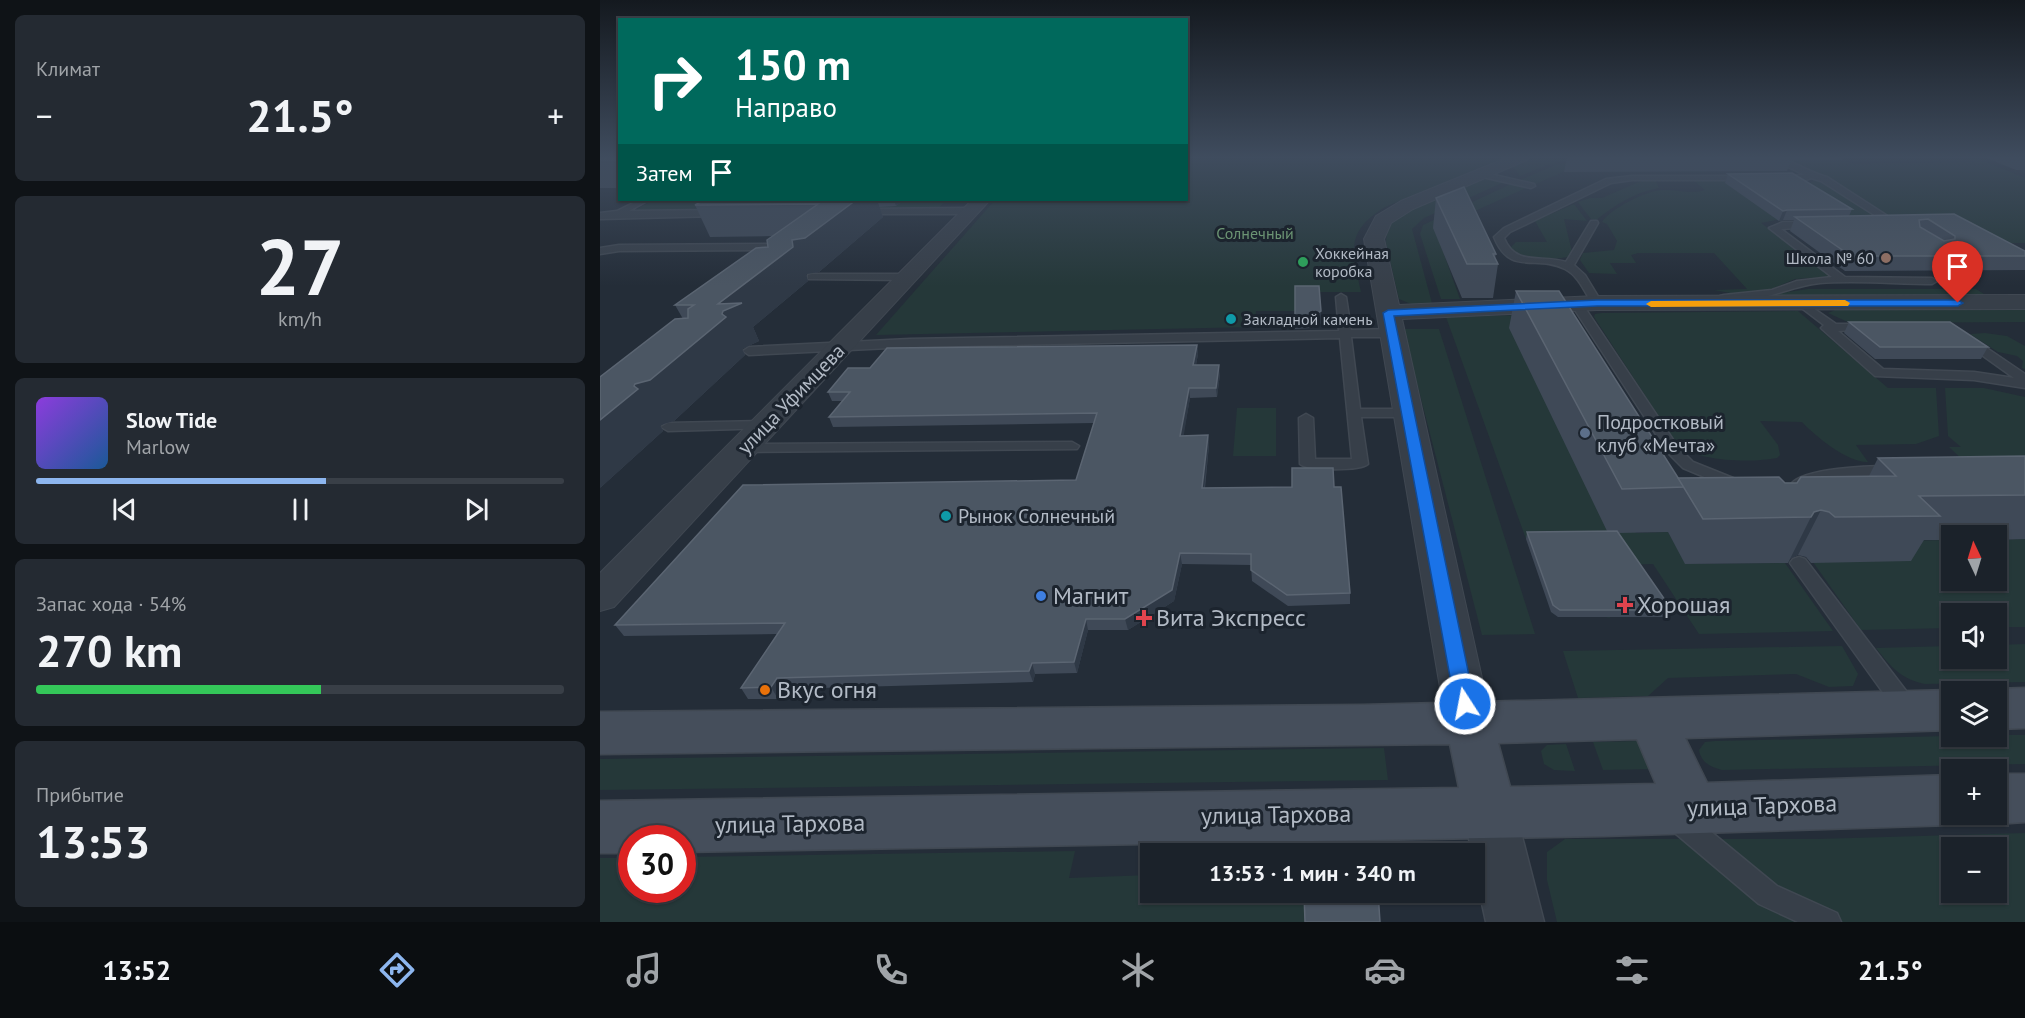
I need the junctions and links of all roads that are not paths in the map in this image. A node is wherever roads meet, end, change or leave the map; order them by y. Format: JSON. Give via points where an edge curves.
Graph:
{"nodes":[{"id":1,"x":1419,"y":200,"type":"edge"},
{"id":2,"x":1572,"y":200,"type":"edge"},
{"id":3,"x":1858,"y":200,"type":"edge"},
{"id":4,"x":643,"y":201,"type":"edge"},
{"id":5,"x":975,"y":205,"type":"edge"},
{"id":6,"x":854,"y":212,"type":"dead end"},
{"id":7,"x":723,"y":213,"type":"dead end"},
{"id":8,"x":616,"y":214,"type":"junction"},
{"id":9,"x":600,"y":215,"type":"edge"},
{"id":10,"x":1594,"y":223,"type":"dead end"},
{"id":11,"x":1828,"y":224,"type":"edge"},
{"id":12,"x":1872,"y":224,"type":"edge"},
{"id":13,"x":600,"y":251,"type":"edge"},
{"id":14,"x":775,"y":260,"type":"edge"},
{"id":15,"x":1568,"y":266,"type":"junction"},
{"id":16,"x":908,"y":277,"type":"junction"},
{"id":17,"x":812,"y":278,"type":"dead end"},
{"id":18,"x":1841,"y":279,"type":"junction"},
{"id":19,"x":1932,"y":281,"type":"dead end"},
{"id":20,"x":1341,"y":297,"type":"dead end"},
{"id":21,"x":2025,"y":302,"type":"edge"},
{"id":22,"x":1587,"y":304,"type":"junction"},
{"id":23,"x":1689,"y":304,"type":"junction"},
{"id":24,"x":1803,"y":304,"type":"junction"},
{"id":25,"x":1390,"y":323,"type":"junction"},
{"id":26,"x":1832,"y":326,"type":"junction"},
{"id":27,"x":1879,"y":326,"type":"edge"},
{"id":28,"x":1954,"y":330,"type":"edge"},
{"id":29,"x":1345,"y":333,"type":"junction"},
{"id":30,"x":843,"y":345,"type":"junction"},
{"id":31,"x":749,"y":351,"type":"dead end"},
{"id":32,"x":2025,"y":382,"type":"edge"},
{"id":33,"x":1354,"y":413,"type":"junction"},
{"id":34,"x":1407,"y":413,"type":"junction"},
{"id":35,"x":1306,"y":418,"type":"dead end"},
{"id":36,"x":767,"y":425,"type":"junction"},
{"id":37,"x":668,"y":427,"type":"dead end"},
{"id":38,"x":1072,"y":446,"type":"dead end"},
{"id":39,"x":744,"y":448,"type":"junction"},
{"id":40,"x":1903,"y":470,"type":"edge"},
{"id":41,"x":1780,"y":488,"type":"edge"},
{"id":42,"x":1752,"y":497,"type":"edge"},
{"id":43,"x":1799,"y":563,"type":"dead end"},
{"id":44,"x":600,"y":597,"type":"edge"},
{"id":45,"x":2025,"y":708,"type":"edge"},
{"id":46,"x":2007,"y":709,"type":"edge"},
{"id":47,"x":1930,"y":710,"type":"edge"},
{"id":48,"x":1652,"y":718,"type":"junction"},
{"id":49,"x":1469,"y":723,"type":"junction"},
{"id":50,"x":600,"y":733,"type":"edge"},
{"id":51,"x":2025,"y":798,"type":"edge"},
{"id":52,"x":2007,"y":799,"type":"edge"},
{"id":53,"x":1941,"y":800,"type":"edge"},
{"id":54,"x":1678,"y":808,"type":"junction"},
{"id":55,"x":1490,"y":813,"type":"junction"},
{"id":56,"x":600,"y":827,"type":"edge"},
{"id":57,"x":1515,"y":922,"type":"edge"},
{"id":58,"x":1828,"y":922,"type":"edge"}],
"edges":[{"from":1,"to":25,"type":"street","via":[[1383,220],[1374,239]]},
{"from":2,"to":15,"type":"lane","via":[[1499,237],[1501,247],[1513,258]]},
{"from":3,"to":12,"type":"lane","via":[[1898,225]]},
{"from":4,"to":8,"type":"lane"},
{"from":5,"to":6,"type":"lane"},
{"from":5,"to":16,"type":"street","name":"улица Уфимцева"},
{"from":7,"to":8,"type":"lane"},
{"from":8,"to":9,"type":"lane"},
{"from":10,"to":15,"type":"lane"},
{"from":11,"to":18,"type":"lane","via":[[1774,228]]},
{"from":13,"to":14,"type":"lane","via":[[783,249]]},
{"from":15,"to":22,"type":"lane","via":[[1577,273]]},
{"from":16,"to":17,"type":"lane"},
{"from":16,"to":30,"type":"street","name":"улица Уфимцева"},
{"from":18,"to":19,"type":"lane"},
{"from":18,"to":23,"type":"lane","via":[[1807,281],[1774,293]]},
{"from":20,"to":29,"type":"lane"},
{"from":21,"to":24,"type":"street"},
{"from":22,"to":23,"type":"street"},
{"from":22,"to":25,"type":"street"},
{"from":22,"to":42,"type":"lane","via":[[1673,450],[1688,465],[1747,489]]},
{"from":23,"to":24,"type":"street"},
{"from":24,"to":26,"type":"lane"},
{"from":25,"to":29,"type":"lane"},
{"from":25,"to":34,"type":"street"},
{"from":26,"to":27,"type":"lane"},
{"from":26,"to":32,"type":"lane","via":[[1827,328],[1829,331],[1880,373]]},
{"from":28,"to":32,"type":"lane"},
{"from":29,"to":30,"type":"lane"},
{"from":29,"to":33,"type":"lane"},
{"from":30,"to":31,"type":"lane"},
{"from":30,"to":36,"type":"street","name":"улица Уфимцева"},
{"from":33,"to":34,"type":"lane"},
{"from":33,"to":35,"type":"lane","via":[[1360,464],[1308,464]]},
{"from":34,"to":49,"type":"street"},
{"from":36,"to":37,"type":"lane"},
{"from":36,"to":39,"type":"street","name":"улица Уфимцева"},
{"from":38,"to":39,"type":"lane"},
{"from":39,"to":44,"type":"street","name":"улица Уфимцева"},
{"from":40,"to":41,"type":"lane","via":[[1818,476],[1791,488]]},
{"from":43,"to":47,"type":"lane","via":[[1853,638]]},
{"from":45,"to":46,"type":"main road"},
{"from":47,"to":48,"type":"main road"},
{"from":48,"to":49,"type":"main road"},
{"from":48,"to":54,"type":"main road"},
{"from":49,"to":50,"type":"main road"},
{"from":49,"to":55,"type":"main road"},
{"from":51,"to":52,"type":"main road"},
{"from":53,"to":54,"type":"main road","name":"улица Тархова"},
{"from":54,"to":55,"type":"main road","name":"улица Тархова"},
{"from":54,"to":58,"type":"lane","via":[[1768,895]]},
{"from":55,"to":56,"type":"main road","name":"улица Тархова"},
{"from":55,"to":57,"type":"street"}]}
